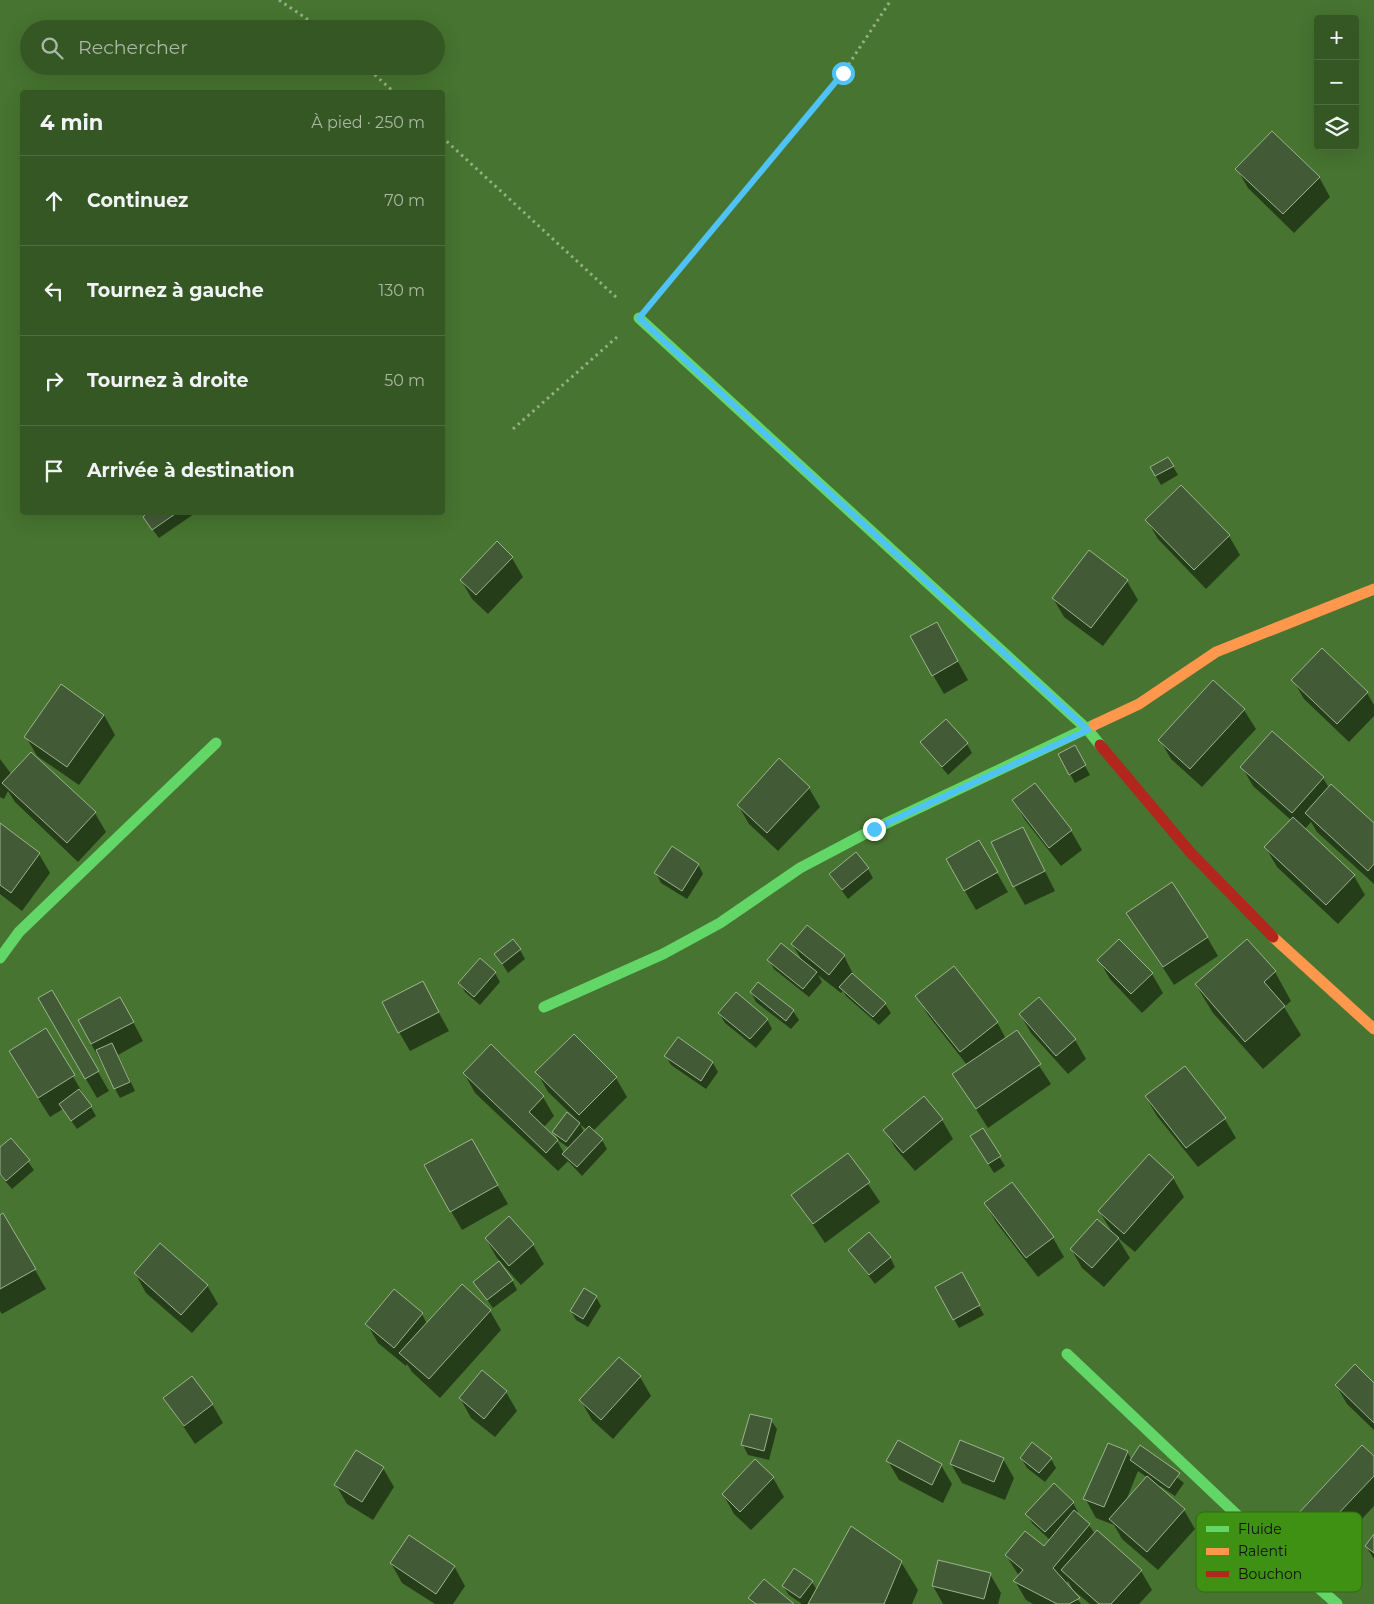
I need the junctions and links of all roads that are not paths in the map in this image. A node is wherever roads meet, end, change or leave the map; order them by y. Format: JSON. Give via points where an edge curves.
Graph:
{"nodes":[{"id":1,"x":639,"y":318,"type":"road end"},
{"id":2,"x":1374,"y":589,"type":"edge"},
{"id":3,"x":1088,"y":730,"type":"junction"},
{"id":4,"x":216,"y":743,"type":"dead end"},
{"id":5,"x":0,"y":958,"type":"edge"},
{"id":6,"x":544,"y":1007,"type":"dead end"},
{"id":7,"x":1374,"y":1029,"type":"edge"},
{"id":8,"x":1067,"y":1354,"type":"dead end"},
{"id":9,"x":1234,"y":1512,"type":"edge"},
{"id":10,"x":1323,"y":1592,"type":"edge"},
{"id":11,"x":1337,"y":1604,"type":"edge"}],
"edges":[{"from":1,"to":3,"type":"street"},
{"from":2,"to":3,"type":"street","via":[[1216,652],[1139,704]]},
{"from":3,"to":6,"type":"street","via":[[874,829],[800,868],[720,923],[663,954]]},
{"from":3,"to":7,"type":"street","via":[[1143,797],[1255,920]]},
{"from":4,"to":5,"type":"street","via":[[19,932]]},
{"from":8,"to":9,"type":"street"},
{"from":10,"to":11,"type":"street"}]}
